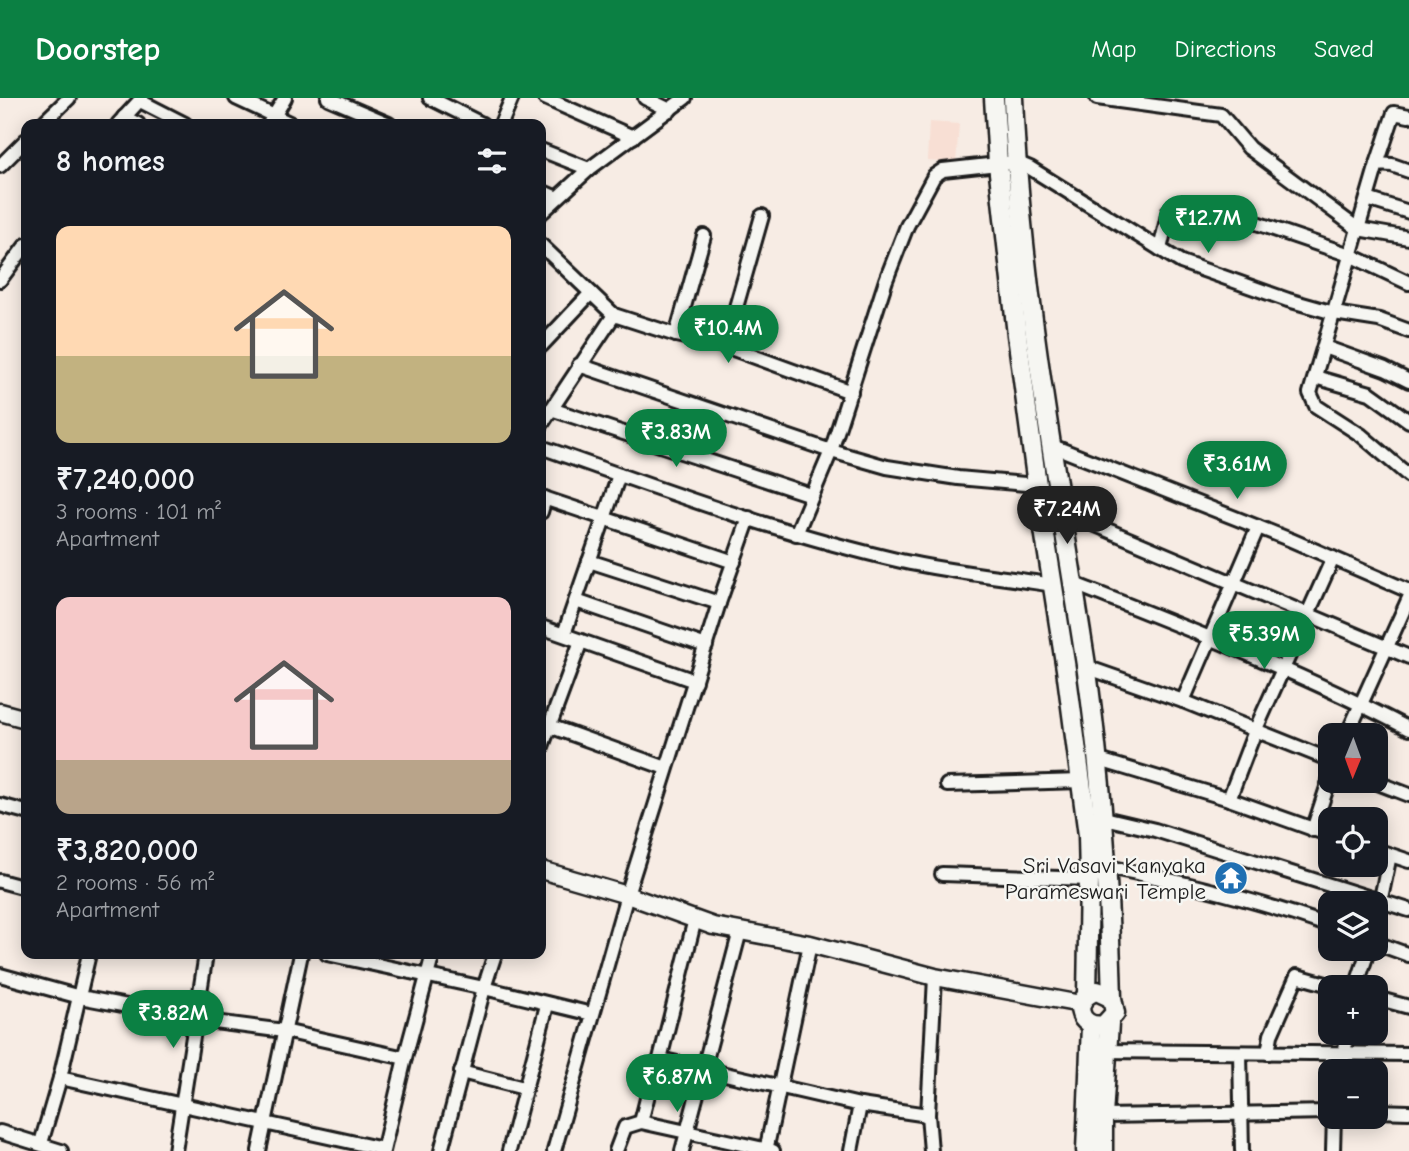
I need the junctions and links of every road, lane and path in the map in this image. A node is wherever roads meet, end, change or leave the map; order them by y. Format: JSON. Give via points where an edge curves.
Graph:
{"nodes":[{"id":1,"x":69,"y":98,"type":"edge"},
{"id":2,"x":236,"y":98,"type":"edge"},
{"id":3,"x":285,"y":98,"type":"edge"},
{"id":4,"x":328,"y":98,"type":"edge"},
{"id":5,"x":430,"y":98,"type":"edge"},
{"id":6,"x":512,"y":98,"type":"edge"},
{"id":7,"x":545,"y":98,"type":"edge"},
{"id":8,"x":645,"y":98,"type":"edge"},
{"id":9,"x":685,"y":98,"type":"edge"},
{"id":10,"x":994,"y":98,"type":"edge"},
{"id":11,"x":1013,"y":98,"type":"edge"},
{"id":12,"x":1097,"y":98,"type":"edge"},
{"id":13,"x":141,"y":99,"type":"edge"},
{"id":14,"x":670,"y":110,"type":"junction"},
{"id":15,"x":1409,"y":116,"type":"edge"},
{"id":16,"x":47,"y":119,"type":"edge"},
{"id":17,"x":123,"y":119,"type":"edge"},
{"id":18,"x":176,"y":119,"type":"edge"},
{"id":19,"x":269,"y":119,"type":"edge"},
{"id":20,"x":272,"y":119,"type":"edge"},
{"id":21,"x":377,"y":119,"type":"edge"},
{"id":22,"x":472,"y":119,"type":"edge"},
{"id":23,"x":503,"y":119,"type":"edge"},
{"id":24,"x":633,"y":137,"type":"junction"},
{"id":25,"x":21,"y":145,"type":"edge"},
{"id":26,"x":546,"y":152,"type":"edge"},
{"id":27,"x":1007,"y":163,"type":"junction"},
{"id":28,"x":1377,"y":164,"type":"junction"},
{"id":29,"x":0,"y":166,"type":"edge"},
{"id":30,"x":589,"y":169,"type":"junction"},
{"id":31,"x":1409,"y":171,"type":"edge"},
{"id":32,"x":546,"y":193,"type":"edge"},
{"id":33,"x":557,"y":198,"type":"junction"},
{"id":34,"x":1367,"y":199,"type":"junction"},
{"id":35,"x":546,"y":208,"type":"edge"},
{"id":36,"x":1409,"y":212,"type":"edge"},
{"id":37,"x":762,"y":216,"type":"dead end"},
{"id":38,"x":1358,"y":229,"type":"junction"},
{"id":39,"x":704,"y":236,"type":"dead end"},
{"id":40,"x":1409,"y":238,"type":"edge"},
{"id":41,"x":1160,"y":249,"type":"junction"},
{"id":42,"x":546,"y":250,"type":"edge"},
{"id":43,"x":21,"y":252,"type":"edge"},
{"id":44,"x":1350,"y":255,"type":"junction"},
{"id":45,"x":0,"y":280,"type":"edge"},
{"id":46,"x":1409,"y":283,"type":"edge"},
{"id":47,"x":591,"y":293,"type":"junction"},
{"id":48,"x":1334,"y":313,"type":"junction"},
{"id":49,"x":614,"y":315,"type":"junction"},
{"id":50,"x":1409,"y":331,"type":"edge"},
{"id":51,"x":676,"y":335,"type":"junction"},
{"id":52,"x":546,"y":341,"type":"edge"},
{"id":53,"x":725,"y":346,"type":"junction"},
{"id":54,"x":1324,"y":347,"type":"junction"},
{"id":55,"x":579,"y":365,"type":"junction"},
{"id":56,"x":1315,"y":377,"type":"junction"},
{"id":57,"x":1409,"y":381,"type":"edge"},
{"id":58,"x":851,"y":392,"type":"junction"},
{"id":59,"x":551,"y":409,"type":"junction"},
{"id":60,"x":546,"y":417,"type":"edge"},
{"id":61,"x":1409,"y":421,"type":"edge"},
{"id":62,"x":1050,"y":445,"type":"junction"},
{"id":63,"x":546,"y":449,"type":"edge"},
{"id":64,"x":831,"y":451,"type":"junction"},
{"id":65,"x":619,"y":475,"type":"junction"},
{"id":66,"x":1409,"y":476,"type":"edge"},
{"id":67,"x":1037,"y":485,"type":"junction"},
{"id":68,"x":811,"y":495,"type":"junction"},
{"id":69,"x":546,"y":498,"type":"edge"},
{"id":70,"x":1060,"y":510,"type":"junction"},
{"id":71,"x":605,"y":518,"type":"junction"},
{"id":72,"x":749,"y":519,"type":"junction"},
{"id":73,"x":1258,"y":527,"type":"junction"},
{"id":74,"x":796,"y":534,"type":"junction"},
{"id":75,"x":1334,"y":558,"type":"junction"},
{"id":76,"x":589,"y":561,"type":"junction"},
{"id":77,"x":734,"y":562,"type":"junction"},
{"id":78,"x":1235,"y":582,"type":"junction"},
{"id":79,"x":1063,"y":584,"type":"junction"},
{"id":80,"x":1409,"y":591,"type":"edge"},
{"id":81,"x":1409,"y":598,"type":"edge"},
{"id":82,"x":576,"y":601,"type":"junction"},
{"id":83,"x":719,"y":603,"type":"junction"},
{"id":84,"x":1308,"y":613,"type":"junction"},
{"id":85,"x":546,"y":629,"type":"edge"},
{"id":86,"x":564,"y":634,"type":"junction"},
{"id":87,"x":1211,"y":638,"type":"junction"},
{"id":88,"x":581,"y":641,"type":"junction"},
{"id":89,"x":706,"y":646,"type":"junction"},
{"id":90,"x":1386,"y":647,"type":"junction"},
{"id":91,"x":1409,"y":657,"type":"edge"},
{"id":92,"x":1086,"y":667,"type":"junction"},
{"id":93,"x":1283,"y":669,"type":"junction"},
{"id":94,"x":695,"y":681,"type":"junction"},
{"id":95,"x":1184,"y":701,"type":"junction"},
{"id":96,"x":1360,"y":703,"type":"junction"},
{"id":97,"x":0,"y":712,"type":"edge"},
{"id":98,"x":21,"y":718,"type":"edge"},
{"id":99,"x":546,"y":722,"type":"edge"},
{"id":100,"x":1352,"y":723,"type":"edge"},
{"id":101,"x":546,"y":724,"type":"edge"},
{"id":102,"x":1409,"y":729,"type":"edge"},
{"id":103,"x":1255,"y":731,"type":"junction"},
{"id":104,"x":1318,"y":755,"type":"edge"},
{"id":105,"x":1096,"y":758,"type":"junction"},
{"id":106,"x":666,"y":768,"type":"junction"},
{"id":107,"x":1081,"y":781,"type":"junction"},
{"id":108,"x":947,"y":785,"type":"dead end"},
{"id":109,"x":1388,"y":786,"type":"edge"},
{"id":110,"x":1325,"y":793,"type":"edge"},
{"id":111,"x":1409,"y":794,"type":"edge"},
{"id":112,"x":1229,"y":799,"type":"junction"},
{"id":113,"x":0,"y":805,"type":"edge"},
{"id":114,"x":21,"y":811,"type":"edge"},
{"id":115,"x":1104,"y":818,"type":"junction"},
{"id":116,"x":1313,"y":830,"type":"junction"},
{"id":117,"x":1318,"y":831,"type":"edge"},
{"id":118,"x":1390,"y":855,"type":"joint"},
{"id":119,"x":1409,"y":861,"type":"edge"},
{"id":120,"x":1108,"y":867,"type":"junction"},
{"id":121,"x":546,"y":871,"type":"edge"},
{"id":122,"x":942,"y":874,"type":"dead end"},
{"id":123,"x":1089,"y":879,"type":"junction"},
{"id":124,"x":0,"y":881,"type":"edge"},
{"id":125,"x":21,"y":887,"type":"edge"},
{"id":126,"x":1346,"y":891,"type":"edge"},
{"id":127,"x":1382,"y":891,"type":"edge"},
{"id":128,"x":627,"y":895,"type":"junction"},
{"id":129,"x":1388,"y":904,"type":"edge"},
{"id":130,"x":1409,"y":911,"type":"edge"},
{"id":131,"x":695,"y":919,"type":"junction"},
{"id":132,"x":1318,"y":922,"type":"edge"},
{"id":133,"x":740,"y":931,"type":"junction"},
{"id":134,"x":810,"y":944,"type":"junction"},
{"id":135,"x":1388,"y":947,"type":"edge"},
{"id":136,"x":1409,"y":955,"type":"edge"},
{"id":137,"x":88,"y":959,"type":"edge"},
{"id":138,"x":205,"y":959,"type":"edge"},
{"id":139,"x":300,"y":959,"type":"edge"},
{"id":140,"x":351,"y":959,"type":"edge"},
{"id":141,"x":432,"y":959,"type":"edge"},
{"id":142,"x":493,"y":959,"type":"edge"},
{"id":143,"x":0,"y":975,"type":"edge"},
{"id":144,"x":427,"y":975,"type":"junction"},
{"id":145,"x":935,"y":977,"type":"junction"},
{"id":146,"x":1318,"y":982,"type":"edge"},
{"id":147,"x":484,"y":988,"type":"junction"},
{"id":148,"x":79,"y":997,"type":"junction"},
{"id":149,"x":1112,"y":998,"type":"junction"},
{"id":150,"x":1084,"y":1000,"type":"junction"},
{"id":151,"x":1388,"y":1001,"type":"edge"},
{"id":152,"x":547,"y":1005,"type":"junction"},
{"id":153,"x":1409,"y":1007,"type":"edge"},
{"id":154,"x":592,"y":1014,"type":"junction"},
{"id":155,"x":195,"y":1018,"type":"junction"},
{"id":156,"x":1100,"y":1024,"type":"junction"},
{"id":157,"x":284,"y":1031,"type":"junction"},
{"id":158,"x":1346,"y":1045,"type":"edge"},
{"id":159,"x":1100,"y":1051,"type":"junction"},
{"id":160,"x":1345,"y":1052,"type":"junction"},
{"id":161,"x":1240,"y":1053,"type":"junction"},
{"id":162,"x":1268,"y":1053,"type":"junction"},
{"id":163,"x":1409,"y":1054,"type":"edge"},
{"id":164,"x":405,"y":1058,"type":"junction"},
{"id":165,"x":660,"y":1059,"type":"junction"},
{"id":166,"x":1344,"y":1059,"type":"edge"},
{"id":167,"x":701,"y":1070,"type":"junction"},
{"id":168,"x":461,"y":1072,"type":"junction"},
{"id":169,"x":60,"y":1078,"type":"junction"},
{"id":170,"x":779,"y":1086,"type":"junction"},
{"id":171,"x":524,"y":1088,"type":"junction"},
{"id":172,"x":860,"y":1105,"type":"junction"},
{"id":173,"x":182,"y":1106,"type":"junction"},
{"id":174,"x":1388,"y":1111,"type":"edge"},
{"id":175,"x":1318,"y":1112,"type":"edge"},
{"id":176,"x":1409,"y":1112,"type":"edge"},
{"id":177,"x":1243,"y":1114,"type":"junction"},
{"id":178,"x":928,"y":1115,"type":"junction"},
{"id":179,"x":1103,"y":1116,"type":"junction"},
{"id":180,"x":265,"y":1121,"type":"junction"},
{"id":181,"x":641,"y":1122,"type":"junction"},
{"id":182,"x":1334,"y":1129,"type":"edge"},
{"id":183,"x":0,"y":1132,"type":"edge"},
{"id":184,"x":686,"y":1133,"type":"junction"},
{"id":185,"x":41,"y":1143,"type":"junction"},
{"id":186,"x":383,"y":1150,"type":"edge"},
{"id":187,"x":61,"y":1151,"type":"edge"},
{"id":188,"x":175,"y":1151,"type":"edge"},
{"id":189,"x":259,"y":1151,"type":"edge"},
{"id":190,"x":440,"y":1151,"type":"edge"},
{"id":191,"x":509,"y":1151,"type":"edge"},
{"id":192,"x":554,"y":1151,"type":"edge"},
{"id":193,"x":616,"y":1151,"type":"edge"},
{"id":194,"x":682,"y":1151,"type":"edge"},
{"id":195,"x":769,"y":1151,"type":"edge"},
{"id":196,"x":851,"y":1151,"type":"edge"},
{"id":197,"x":931,"y":1151,"type":"edge"},
{"id":198,"x":1086,"y":1151,"type":"edge"},
{"id":199,"x":1103,"y":1151,"type":"edge"},
{"id":200,"x":1242,"y":1151,"type":"edge"},
{"id":201,"x":1333,"y":1151,"type":"edge"}],
"edges":[{"from":1,"to":16,"type":"street"},
{"from":2,"to":19,"type":"street"},
{"from":3,"to":20,"type":"street"},
{"from":4,"to":21,"type":"street"},
{"from":5,"to":22,"type":"street"},
{"from":6,"to":23,"type":"street"},
{"from":7,"to":24,"type":"street"},
{"from":8,"to":14,"type":"street"},
{"from":9,"to":14,"type":"street"},
{"from":10,"to":27,"type":"main road"},
{"from":11,"to":27,"type":"main road"},
{"from":12,"to":38,"type":"street","via":[[1221,115],[1249,148]]},
{"from":13,"to":17,"type":"street"},
{"from":13,"to":18,"type":"street"},
{"from":14,"to":24,"type":"street"},
{"from":15,"to":28,"type":"street","via":[[1394,113]]},
{"from":24,"to":30,"type":"street"},
{"from":25,"to":29,"type":"street"},
{"from":26,"to":30,"type":"street"},
{"from":27,"to":41,"type":"street","via":[[1030,168]]},
{"from":27,"to":58,"type":"street","via":[[952,167],[934,176],[907,226],[886,280]]},
{"from":27,"to":62,"type":"main road"},
{"from":27,"to":67,"type":"main road"},
{"from":28,"to":31,"type":"street"},
{"from":28,"to":34,"type":"street"},
{"from":30,"to":33,"type":"street"},
{"from":32,"to":33,"type":"street"},
{"from":33,"to":35,"type":"street"},
{"from":34,"to":36,"type":"street"},
{"from":34,"to":38,"type":"street"},
{"from":37,"to":53,"type":"street"},
{"from":38,"to":40,"type":"street"},
{"from":38,"to":44,"type":"street"},
{"from":39,"to":51,"type":"street"},
{"from":41,"to":44,"type":"street","via":[[1169,211],[1183,204],[1204,205]]},
{"from":41,"to":48,"type":"street","via":[[1223,278]]},
{"from":42,"to":47,"type":"street"},
{"from":43,"to":45,"type":"street"},
{"from":44,"to":46,"type":"street"},
{"from":44,"to":48,"type":"street"},
{"from":47,"to":49,"type":"street"},
{"from":47,"to":52,"type":"street"},
{"from":48,"to":50,"type":"street","via":[[1379,320]]},
{"from":48,"to":54,"type":"street"},
{"from":49,"to":51,"type":"street"},
{"from":49,"to":55,"type":"street"},
{"from":51,"to":53,"type":"street"},
{"from":53,"to":58,"type":"street"},
{"from":54,"to":56,"type":"street"},
{"from":54,"to":57,"type":"street"},
{"from":55,"to":59,"type":"street"},
{"from":55,"to":64,"type":"street"},
{"from":56,"to":61,"type":"street","via":[[1370,393]]},
{"from":56,"to":66,"type":"street","via":[[1310,393],[1316,406],[1361,435]]},
{"from":58,"to":64,"type":"street"},
{"from":59,"to":60,"type":"street"},
{"from":59,"to":68,"type":"street"},
{"from":62,"to":70,"type":"main road"},
{"from":62,"to":73,"type":"street"},
{"from":63,"to":65,"type":"street"},
{"from":64,"to":67,"type":"street","via":[[887,467]]},
{"from":64,"to":68,"type":"street"},
{"from":65,"to":71,"type":"street"},
{"from":65,"to":72,"type":"street"},
{"from":67,"to":79,"type":"main road"},
{"from":68,"to":74,"type":"street"},
{"from":69,"to":71,"type":"street"},
{"from":70,"to":78,"type":"street"},
{"from":70,"to":79,"type":"main road"},
{"from":71,"to":76,"type":"street"},
{"from":71,"to":77,"type":"street"},
{"from":72,"to":74,"type":"street"},
{"from":72,"to":77,"type":"street"},
{"from":73,"to":75,"type":"street"},
{"from":73,"to":78,"type":"street"},
{"from":74,"to":79,"type":"street","via":[[903,561]]},
{"from":75,"to":80,"type":"street"},
{"from":75,"to":84,"type":"street"},
{"from":76,"to":82,"type":"street"},
{"from":76,"to":83,"type":"street"},
{"from":77,"to":83,"type":"street"},
{"from":78,"to":84,"type":"street"},
{"from":78,"to":87,"type":"street"},
{"from":79,"to":87,"type":"street"},
{"from":79,"to":92,"type":"main road"},
{"from":79,"to":107,"type":"main road"},
{"from":81,"to":90,"type":"street"},
{"from":82,"to":86,"type":"street"},
{"from":82,"to":89,"type":"street"},
{"from":83,"to":89,"type":"street"},
{"from":84,"to":90,"type":"street"},
{"from":84,"to":93,"type":"street"},
{"from":85,"to":86,"type":"street"},
{"from":86,"to":88,"type":"street"},
{"from":87,"to":93,"type":"street"},
{"from":87,"to":95,"type":"street"},
{"from":88,"to":94,"type":"street"},
{"from":88,"to":99,"type":"street"},
{"from":89,"to":94,"type":"street"},
{"from":90,"to":91,"type":"street"},
{"from":90,"to":96,"type":"street"},
{"from":92,"to":95,"type":"street"},
{"from":92,"to":105,"type":"main road"},
{"from":93,"to":96,"type":"street"},
{"from":93,"to":103,"type":"street"},
{"from":94,"to":106,"type":"street"},
{"from":95,"to":103,"type":"street"},
{"from":96,"to":100,"type":"street"},
{"from":96,"to":102,"type":"street"},
{"from":97,"to":98,"type":"street"},
{"from":101,"to":106,"type":"street"},
{"from":103,"to":104,"type":"street"},
{"from":103,"to":112,"type":"street"},
{"from":105,"to":112,"type":"street"},
{"from":105,"to":115,"type":"main road"},
{"from":106,"to":128,"type":"street"},
{"from":107,"to":108,"type":"street"},
{"from":107,"to":123,"type":"main road"},
{"from":109,"to":111,"type":"street"},
{"from":110,"to":116,"type":"street"},
{"from":112,"to":116,"type":"street"},
{"from":113,"to":114,"type":"street"},
{"from":115,"to":120,"type":"main road"},
{"from":115,"to":126,"type":"street"},
{"from":116,"to":117,"type":"street"},
{"from":118,"to":119,"type":"street"},
{"from":118,"to":127,"type":"street"},
{"from":120,"to":132,"type":"street","via":[[1277,907]]},
{"from":120,"to":149,"type":"main road"},
{"from":121,"to":128,"type":"street"},
{"from":122,"to":123,"type":"street"},
{"from":123,"to":150,"type":"main road"},
{"from":124,"to":125,"type":"street"},
{"from":128,"to":131,"type":"street"},
{"from":128,"to":154,"type":"street"},
{"from":129,"to":130,"type":"street"},
{"from":131,"to":133,"type":"street"},
{"from":131,"to":165,"type":"street"},
{"from":133,"to":134,"type":"street"},
{"from":133,"to":167,"type":"street"},
{"from":134,"to":145,"type":"street"},
{"from":134,"to":170,"type":"street"},
{"from":135,"to":136,"type":"street"},
{"from":137,"to":148,"type":"street"},
{"from":138,"to":155,"type":"street"},
{"from":139,"to":157,"type":"street"},
{"from":140,"to":144,"type":"street"},
{"from":141,"to":144,"type":"street"},
{"from":142,"to":147,"type":"street"},
{"from":143,"to":148,"type":"street"},
{"from":144,"to":147,"type":"street"},
{"from":144,"to":164,"type":"street"},
{"from":145,"to":150,"type":"street"},
{"from":145,"to":178,"type":"street"},
{"from":146,"to":162,"type":"street","via":[[1297,976],[1271,1035]]},
{"from":147,"to":152,"type":"street"},
{"from":147,"to":168,"type":"street"},
{"from":148,"to":155,"type":"street"},
{"from":148,"to":169,"type":"street"},
{"from":149,"to":150,"type":"main road","via":[[1097,991]]},
{"from":149,"to":156,"type":"main road","via":[[1115,1013]]},
{"from":150,"to":156,"type":"main road","via":[[1081,1015]]},
{"from":151,"to":153,"type":"street"},
{"from":152,"to":154,"type":"street"},
{"from":152,"to":171,"type":"street"},
{"from":154,"to":192,"type":"street"},
{"from":155,"to":157,"type":"street"},
{"from":155,"to":173,"type":"street"},
{"from":156,"to":159,"type":"main road"},
{"from":157,"to":164,"type":"street"},
{"from":157,"to":180,"type":"street"},
{"from":158,"to":160,"type":"street"},
{"from":159,"to":161,"type":"street"},
{"from":159,"to":179,"type":"main road"},
{"from":159,"to":198,"type":"main road","via":[[1086,1115]]},
{"from":160,"to":162,"type":"street"},
{"from":160,"to":163,"type":"street"},
{"from":160,"to":166,"type":"street"},
{"from":161,"to":162,"type":"street"},
{"from":161,"to":177,"type":"street"},
{"from":164,"to":186,"type":"street"},
{"from":165,"to":167,"type":"street"},
{"from":165,"to":181,"type":"street"},
{"from":167,"to":170,"type":"street"},
{"from":167,"to":184,"type":"street"},
{"from":168,"to":171,"type":"street"},
{"from":168,"to":190,"type":"street"},
{"from":169,"to":173,"type":"street"},
{"from":169,"to":185,"type":"street"},
{"from":170,"to":172,"type":"street"},
{"from":170,"to":195,"type":"street"},
{"from":171,"to":191,"type":"street"},
{"from":172,"to":178,"type":"street"},
{"from":172,"to":196,"type":"street"},
{"from":173,"to":180,"type":"street"},
{"from":173,"to":188,"type":"street"},
{"from":174,"to":176,"type":"street"},
{"from":175,"to":177,"type":"street"},
{"from":177,"to":179,"type":"street"},
{"from":177,"to":200,"type":"street"},
{"from":178,"to":197,"type":"street"},
{"from":179,"to":199,"type":"main road"},
{"from":180,"to":186,"type":"street"},
{"from":180,"to":189,"type":"street"},
{"from":181,"to":184,"type":"street"},
{"from":181,"to":193,"type":"street","via":[[625,1127]]},
{"from":182,"to":201,"type":"street"},
{"from":183,"to":185,"type":"street"},
{"from":184,"to":194,"type":"street"},
{"from":184,"to":195,"type":"street"},
{"from":185,"to":187,"type":"street"}]}
